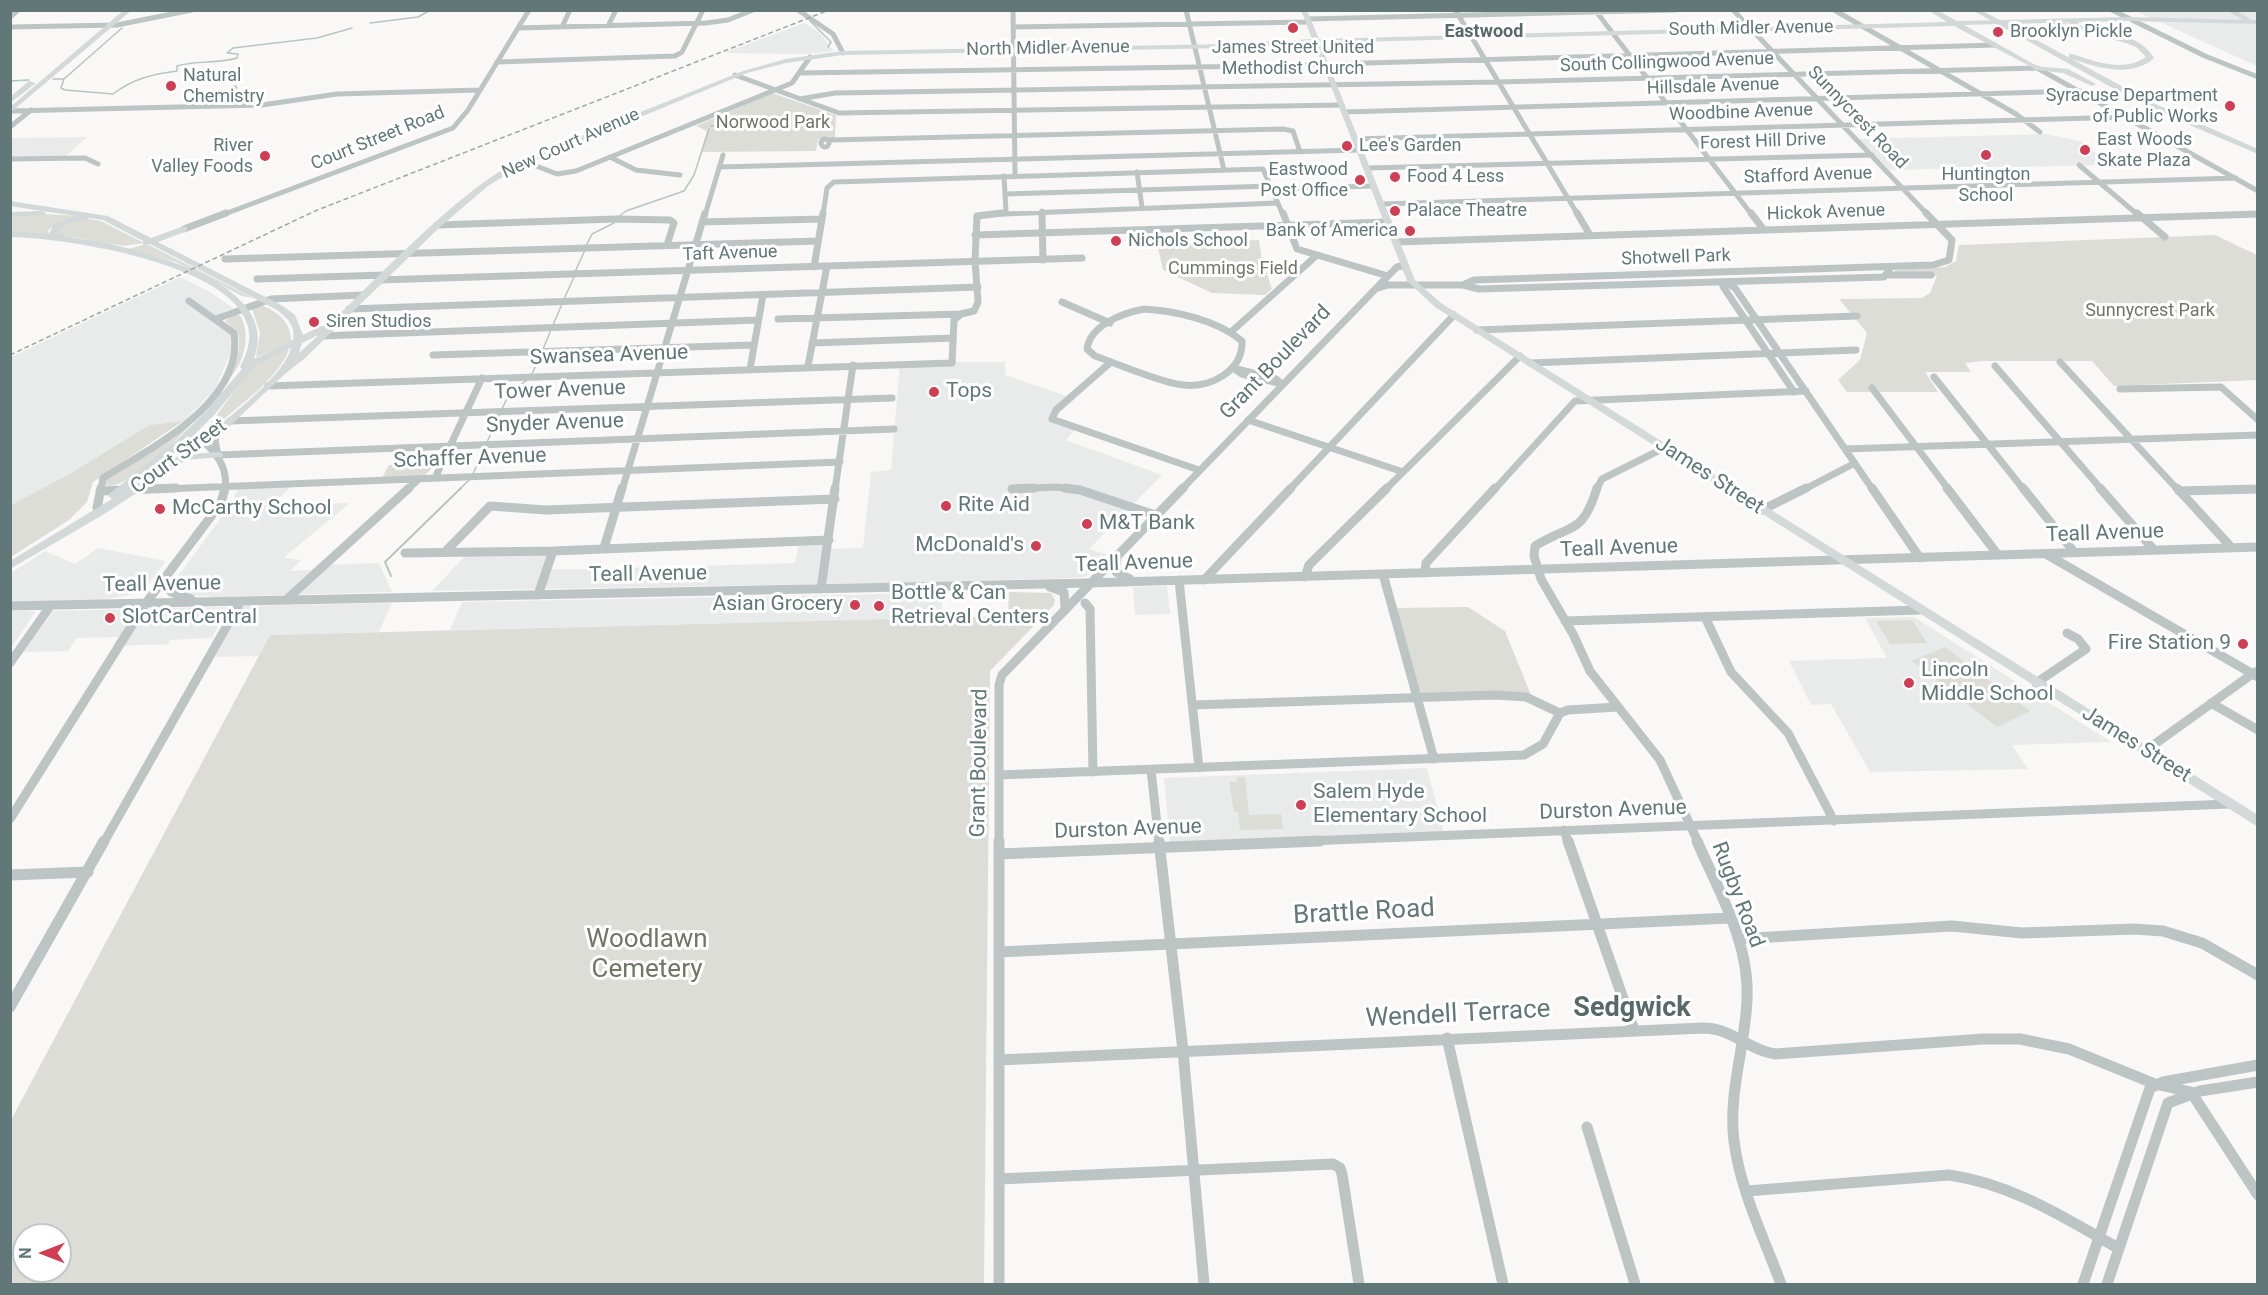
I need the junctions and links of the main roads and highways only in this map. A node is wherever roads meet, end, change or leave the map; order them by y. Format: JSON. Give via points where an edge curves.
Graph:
{"nodes":[{"id":1,"x":119,"y":10,"type":"edge"},
{"id":2,"x":129,"y":10,"type":"edge"},
{"id":3,"x":1304,"y":10,"type":"edge"},
{"id":4,"x":1930,"y":10,"type":"edge"},
{"id":5,"x":1975,"y":10,"type":"edge"},
{"id":6,"x":1984,"y":10,"type":"edge"},
{"id":7,"x":2221,"y":10,"type":"edge"},
{"id":8,"x":2229,"y":10,"type":"edge"},
{"id":9,"x":2240,"y":10,"type":"edge"},
{"id":10,"x":2049,"y":21,"type":"junction"},
{"id":11,"x":2075,"y":21,"type":"junction"},
{"id":12,"x":2241,"y":21,"type":"junction"},
{"id":13,"x":2255,"y":22,"type":"edge"},
{"id":14,"x":1955,"y":24,"type":"junction"},
{"id":15,"x":112,"y":25,"type":"junction"},
{"id":16,"x":100,"y":26,"type":"junction"},
{"id":17,"x":2258,"y":30,"type":"edge"},
{"id":18,"x":2087,"y":31,"type":"junction"},
{"id":19,"x":2040,"y":41,"type":"junction"},
{"id":20,"x":1317,"y":43,"type":"junction"},
{"id":21,"x":82,"y":50,"type":"junction"},
{"id":22,"x":843,"y":53,"type":"joint"},
{"id":23,"x":2037,"y":68,"type":"joint"},
{"id":24,"x":11,"y":108,"type":"edge"},
{"id":25,"x":2165,"y":108,"type":"junction"},
{"id":26,"x":2234,"y":142,"type":"junction"},
{"id":27,"x":2258,"y":150,"type":"edge"},
{"id":28,"x":10,"y":203,"type":"edge"},
{"id":29,"x":76,"y":212,"type":"junction"},
{"id":30,"x":10,"y":215,"type":"edge"},
{"id":31,"x":105,"y":218,"type":"junction"},
{"id":32,"x":184,"y":230,"type":"junction"},
{"id":33,"x":131,"y":232,"type":"junction"},
{"id":34,"x":10,"y":234,"type":"edge"},
{"id":35,"x":61,"y":239,"type":"junction"},
{"id":36,"x":151,"y":242,"type":"junction"},
{"id":37,"x":98,"y":245,"type":"junction"},
{"id":38,"x":172,"y":253,"type":"junction"},
{"id":39,"x":230,"y":294,"type":"junction"},
{"id":40,"x":266,"y":300,"type":"junction"},
{"id":41,"x":298,"y":328,"type":"junction"},
{"id":42,"x":323,"y":332,"type":"junction"},
{"id":43,"x":298,"y":340,"type":"junction"},
{"id":44,"x":282,"y":371,"type":"junction"},
{"id":45,"x":241,"y":376,"type":"junction"},
{"id":46,"x":211,"y":412,"type":"junction"},
{"id":47,"x":219,"y":430,"type":"junction"},
{"id":48,"x":199,"y":432,"type":"junction"},
{"id":49,"x":205,"y":443,"type":"junction"},
{"id":50,"x":218,"y":455,"type":"road end"},
{"id":51,"x":184,"y":459,"type":"junction"},
{"id":52,"x":36,"y":550,"type":"junction"},
{"id":53,"x":10,"y":566,"type":"edge"},
{"id":54,"x":2258,"y":822,"type":"edge"}],
"edges":[{"from":1,"to":15,"type":"main road","via":[[108,23]]},
{"from":1,"to":16,"type":"main road"},
{"from":2,"to":15,"type":"main road"},
{"from":3,"to":20,"type":"main road","name":"James Street"},
{"from":4,"to":14,"type":"main road"},
{"from":5,"to":26,"type":"highway","via":[[2140,100]]},
{"from":6,"to":19,"type":"highway"},
{"from":7,"to":12,"type":"main road"},
{"from":8,"to":13,"type":"main road"},
{"from":9,"to":13,"type":"main road"},
{"from":10,"to":11,"type":"main road","name":"South Midler Avenue"},
{"from":10,"to":14,"type":"main road","name":"South Midler Avenue"},
{"from":10,"to":18,"type":"highway"},
{"from":11,"to":12,"type":"main road","name":"South Midler Avenue"},
{"from":11,"to":18,"type":"highway","via":[[2074,26]]},
{"from":11,"to":25,"type":"highway","via":[[2134,41],[2152,52],[2156,59],[2153,63],[2128,72],[2126,80]]},
{"from":12,"to":13,"type":"main road","name":"South Midler Avenue"},
{"from":12,"to":17,"type":"main road"},
{"from":14,"to":20,"type":"main road","name":"South Midler Avenue"},
{"from":14,"to":23,"type":"main road"},
{"from":15,"to":21,"type":"main road"},
{"from":16,"to":21,"type":"main road"},
{"from":16,"to":24,"type":"main road","via":[[25,89]]},
{"from":18,"to":19,"type":"highway","via":[[2136,44],[2150,58],[2135,66],[2100,64]]},
{"from":19,"to":25,"type":"highway"},
{"from":20,"to":22,"type":"main road","name":"North Midler Avenue"},
{"from":20,"to":54,"type":"main road","name":"James Street","via":[[1396,242],[1401,266],[1416,286],[1477,330]]},
{"from":21,"to":24,"type":"main road"},
{"from":22,"to":42,"type":"main road","name":"New Court Avenue","via":[[773,63],[735,75],[523,161],[485,184],[437,225]]},
{"from":23,"to":26,"type":"highway","via":[[2065,71],[2134,104]]},
{"from":25,"to":27,"type":"highway"},
{"from":26,"to":27,"type":"highway"},
{"from":28,"to":29,"type":"main road"},
{"from":29,"to":30,"type":"main road"},
{"from":29,"to":31,"type":"main road"},
{"from":31,"to":33,"type":"main road"},
{"from":31,"to":35,"type":"main road","via":[[65,221],[53,231]]},
{"from":32,"to":33,"type":"main road","via":[[154,235]]},
{"from":32,"to":36,"type":"main road"},
{"from":32,"to":38,"type":"main road","via":[[169,241]]},
{"from":33,"to":36,"type":"main road"},
{"from":34,"to":35,"type":"main road"},
{"from":35,"to":37,"type":"main road"},
{"from":36,"to":37,"type":"main road","via":[[128,247]]},
{"from":36,"to":38,"type":"main road"},
{"from":37,"to":39,"type":"main road","via":[[171,263]]},
{"from":38,"to":40,"type":"main road"},
{"from":39,"to":40,"type":"main road"},
{"from":39,"to":45,"type":"main road","via":[[250,318],[255,337]]},
{"from":40,"to":41,"type":"main road","via":[[287,313]]},
{"from":41,"to":42,"type":"main road"},
{"from":41,"to":43,"type":"main road"},
{"from":42,"to":43,"type":"main road","name":"New Court Avenue"},
{"from":42,"to":44,"type":"main road","name":"New Court Avenue"},
{"from":43,"to":44,"type":"main road","name":"Court Street","via":[[294,356]]},
{"from":43,"to":45,"type":"main road","name":"New Court Avenue","via":[[260,358]]},
{"from":44,"to":47,"type":"main road","name":"Court Street"},
{"from":45,"to":46,"type":"main road","name":"Court Street"},
{"from":46,"to":48,"type":"main road"},
{"from":46,"to":52,"type":"main road","name":"Court Street","via":[[181,442],[122,489]]},
{"from":47,"to":48,"type":"main road"},
{"from":47,"to":49,"type":"main road","name":"Court Street"},
{"from":48,"to":49,"type":"main road"},
{"from":49,"to":51,"type":"main road","name":"Court Street"},
{"from":50,"to":51,"type":"main road"},
{"from":51,"to":52,"type":"main road","name":"Court Street"},
{"from":52,"to":53,"type":"main road","name":"Court Street"}]}
